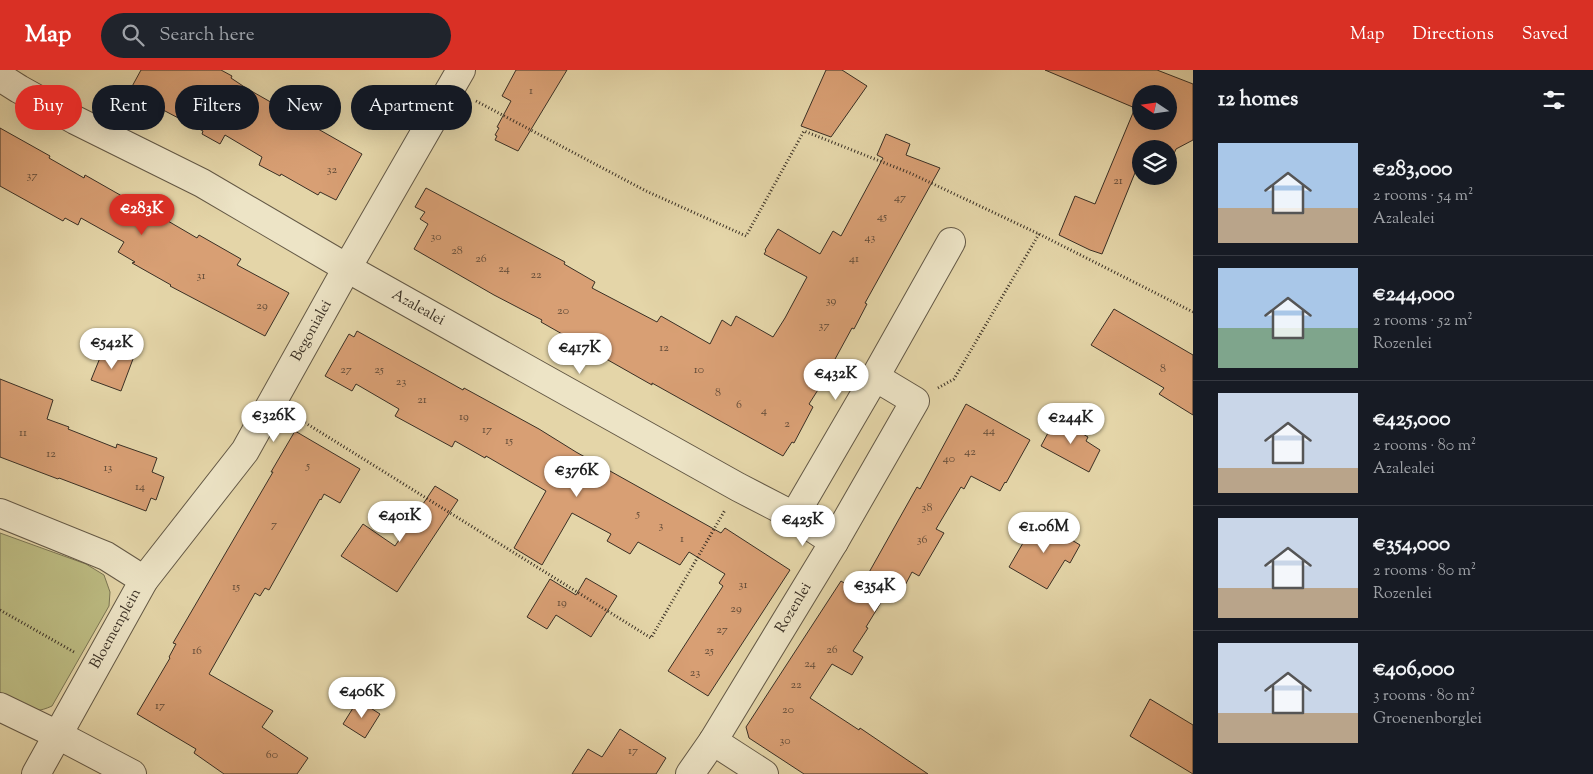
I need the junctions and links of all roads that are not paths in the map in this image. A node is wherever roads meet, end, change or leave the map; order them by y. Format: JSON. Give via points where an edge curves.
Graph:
{"nodes":[{"id":1,"x":0,"y":77,"type":"edge"},
{"id":2,"x":456,"y":79,"type":"edge"},
{"id":3,"x":951,"y":242,"type":"dead end"},
{"id":4,"x":347,"y":268,"type":"junction"},
{"id":5,"x":875,"y":377,"type":"junction"},
{"id":6,"x":0,"y":514,"type":"edge"},
{"id":7,"x":794,"y":516,"type":"junction"},
{"id":8,"x":834,"y":542,"type":"junction"},
{"id":9,"x":144,"y":580,"type":"junction"},
{"id":10,"x":0,"y":707,"type":"edge"},
{"id":11,"x":58,"y":735,"type":"junction"},
{"id":12,"x":713,"y":741,"type":"junction"},
{"id":13,"x":36,"y":774,"type":"edge"},
{"id":14,"x":132,"y":774,"type":"edge"},
{"id":15,"x":690,"y":774,"type":"edge"},
{"id":16,"x":764,"y":774,"type":"edge"}],
"edges":[{"from":1,"to":4,"type":"street","name":"Azalealei","via":[[75,120],[202,182]]},
{"from":2,"to":4,"type":"street","name":"Begonialei"},
{"from":3,"to":5,"type":"street"},
{"from":4,"to":7,"type":"street","name":"Azalealei"},
{"from":4,"to":9,"type":"street","name":"Begonialei","via":[[245,451]]},
{"from":5,"to":7,"type":"street"},
{"from":5,"to":8,"type":"street","name":"Rozenlei","via":[[915,401]]},
{"from":6,"to":9,"type":"street","name":"Bloemenplein","via":[[106,556]]},
{"from":7,"to":8,"type":"street","name":"Azalealei"},
{"from":8,"to":12,"type":"street","name":"Rozenlei"},
{"from":9,"to":11,"type":"street","name":"Bloemenplein"},
{"from":10,"to":11,"type":"street"},
{"from":11,"to":13,"type":"street","name":"Bloemenplein"},
{"from":11,"to":14,"type":"street"},
{"from":12,"to":15,"type":"street","name":"Rozenlei"},
{"from":12,"to":16,"type":"street"}]}
